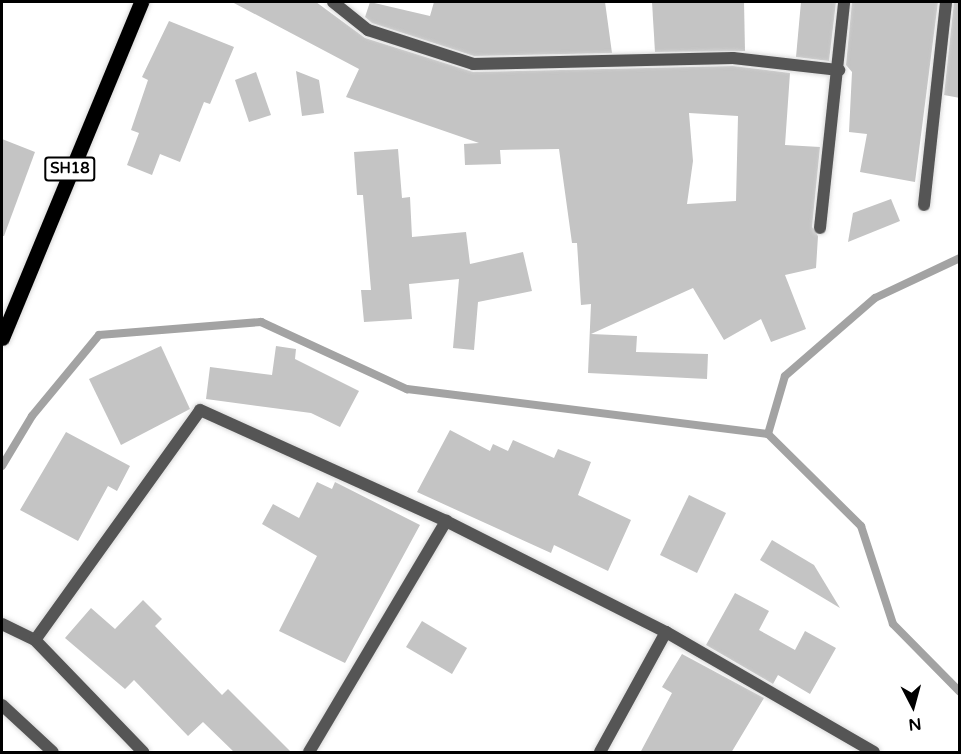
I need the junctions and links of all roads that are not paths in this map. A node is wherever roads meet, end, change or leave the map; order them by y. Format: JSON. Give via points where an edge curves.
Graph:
{"nodes":[{"id":1,"x":141,"y":2,"type":"edge"},
{"id":2,"x":333,"y":2,"type":"edge"},
{"id":3,"x":844,"y":2,"type":"edge"},
{"id":4,"x":946,"y":2,"type":"edge"},
{"id":5,"x":839,"y":70,"type":"junction"},
{"id":6,"x":924,"y":205,"type":"dead end"},
{"id":7,"x":820,"y":228,"type":"dead end"},
{"id":8,"x":2,"y":338,"type":"edge"},
{"id":9,"x":446,"y":521,"type":"junction"},
{"id":10,"x":2,"y":624,"type":"edge"},
{"id":11,"x":666,"y":632,"type":"junction"},
{"id":12,"x":35,"y":640,"type":"junction"},
{"id":13,"x":2,"y":705,"type":"edge"},
{"id":14,"x":53,"y":753,"type":"edge"},
{"id":15,"x":143,"y":753,"type":"edge"},
{"id":16,"x":309,"y":753,"type":"edge"},
{"id":17,"x":600,"y":753,"type":"edge"},
{"id":18,"x":874,"y":753,"type":"edge"}],
"edges":[{"from":1,"to":8,"type":"main road","number":"SH18"},
{"from":2,"to":5,"type":"street","via":[[368,30],[473,64],[733,58]]},
{"from":3,"to":5,"type":"street"},
{"from":4,"to":6,"type":"street"},
{"from":5,"to":7,"type":"street"},
{"from":9,"to":11,"type":"street"},
{"from":9,"to":12,"type":"street","via":[[200,410]]},
{"from":9,"to":16,"type":"street"},
{"from":10,"to":12,"type":"street"},
{"from":11,"to":17,"type":"street"},
{"from":11,"to":18,"type":"street"},
{"from":12,"to":15,"type":"street"},
{"from":13,"to":14,"type":"street"}]}
